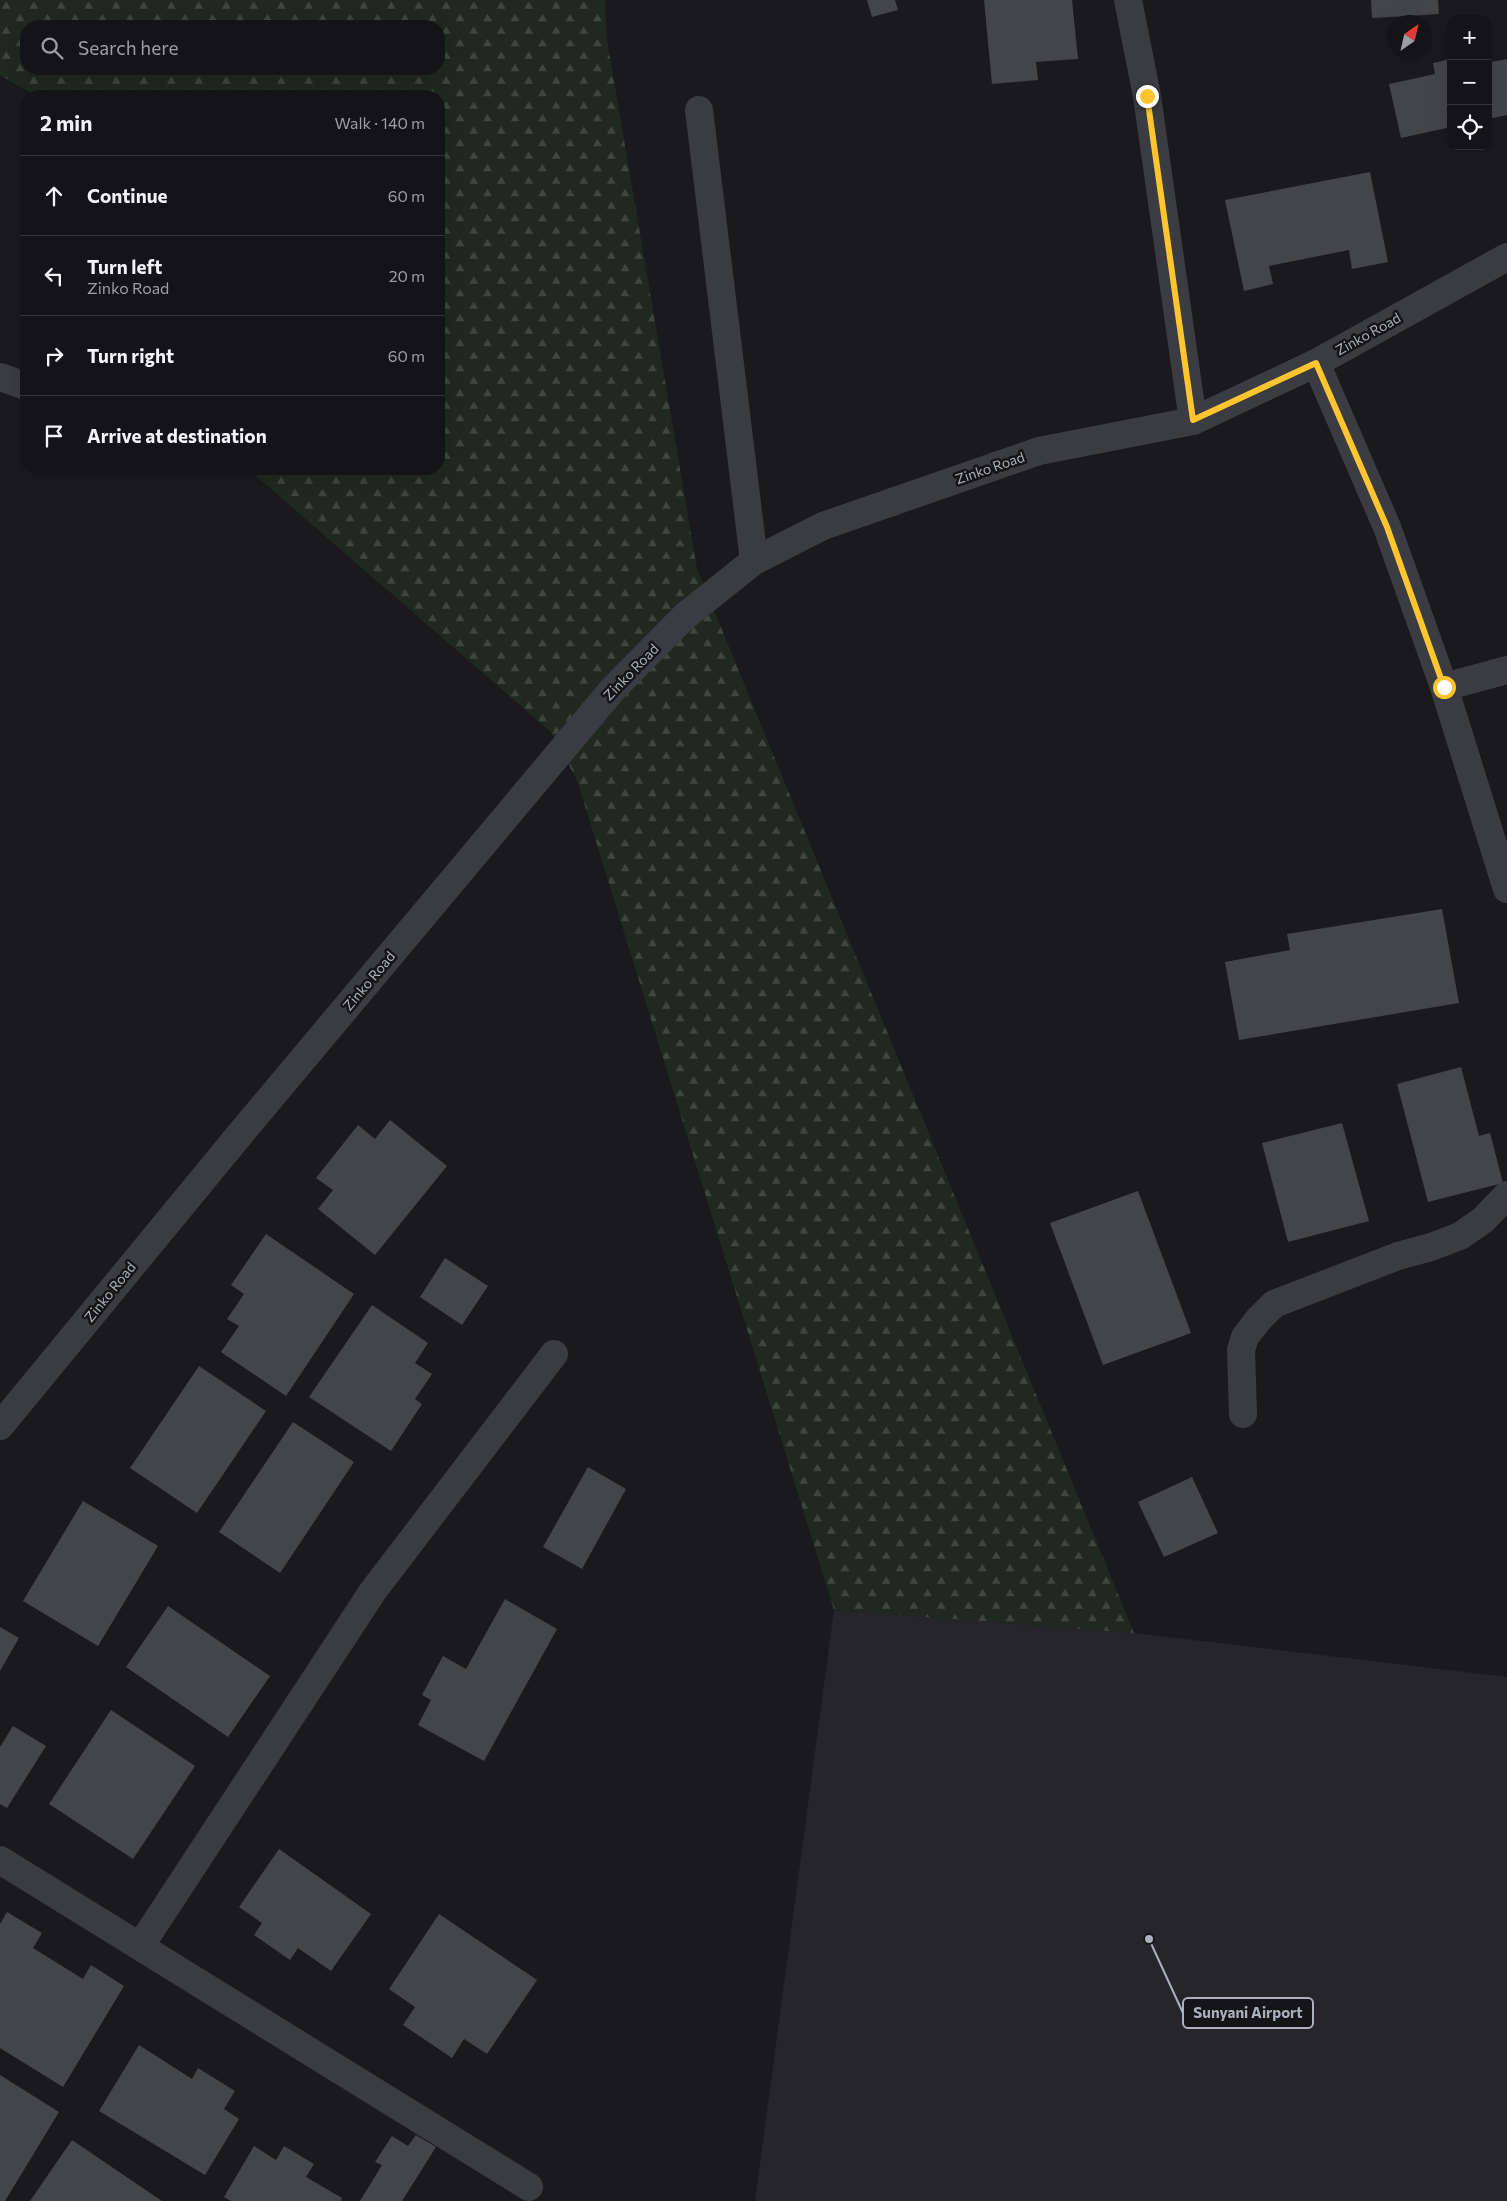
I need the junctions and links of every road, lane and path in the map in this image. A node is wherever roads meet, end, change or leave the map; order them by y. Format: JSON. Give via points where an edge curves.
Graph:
{"nodes":[{"id":1,"x":1128,"y":0,"type":"edge"},
{"id":2,"x":699,"y":110,"type":"dead end"},
{"id":3,"x":1507,"y":257,"type":"edge"},
{"id":4,"x":1316,"y":363,"type":"junction"},
{"id":5,"x":0,"y":377,"type":"edge"},
{"id":6,"x":20,"y":384,"type":"edge"},
{"id":7,"x":1193,"y":420,"type":"junction"},
{"id":8,"x":754,"y":560,"type":"junction"},
{"id":9,"x":1507,"y":670,"type":"edge"},
{"id":10,"x":1444,"y":687,"type":"junction"},
{"id":11,"x":1507,"y":889,"type":"edge"},
{"id":12,"x":1507,"y":1196,"type":"edge"},
{"id":13,"x":554,"y":1354,"type":"dead end"},
{"id":14,"x":1243,"y":1414,"type":"dead end"},
{"id":15,"x":0,"y":1426,"type":"edge"},
{"id":16,"x":0,"y":1860,"type":"edge"},
{"id":17,"x":141,"y":1945,"type":"junction"},
{"id":18,"x":529,"y":2187,"type":"dead end"}],
"edges":[{"from":1,"to":7,"type":"street","via":[[1147,96]]},
{"from":2,"to":8,"type":"street"},
{"from":3,"to":4,"type":"street","name":"Zinko Road"},
{"from":4,"to":7,"type":"street","name":"Zinko Road"},
{"from":4,"to":10,"type":"street","via":[[1387,527]]},
{"from":5,"to":6,"type":"street"},
{"from":7,"to":8,"type":"street","name":"Zinko Road","via":[[1039,451],[823,526]]},
{"from":8,"to":15,"type":"street","name":"Zinko Road","via":[[685,616],[613,689]]},
{"from":9,"to":10,"type":"street"},
{"from":10,"to":11,"type":"street"},
{"from":12,"to":14,"type":"street","via":[[1483,1220],[1460,1236],[1398,1256],[1274,1304],[1245,1336],[1241,1350]]},
{"from":13,"to":17,"type":"street","via":[[373,1591]]},
{"from":16,"to":17,"type":"street"},
{"from":17,"to":18,"type":"street"}]}
